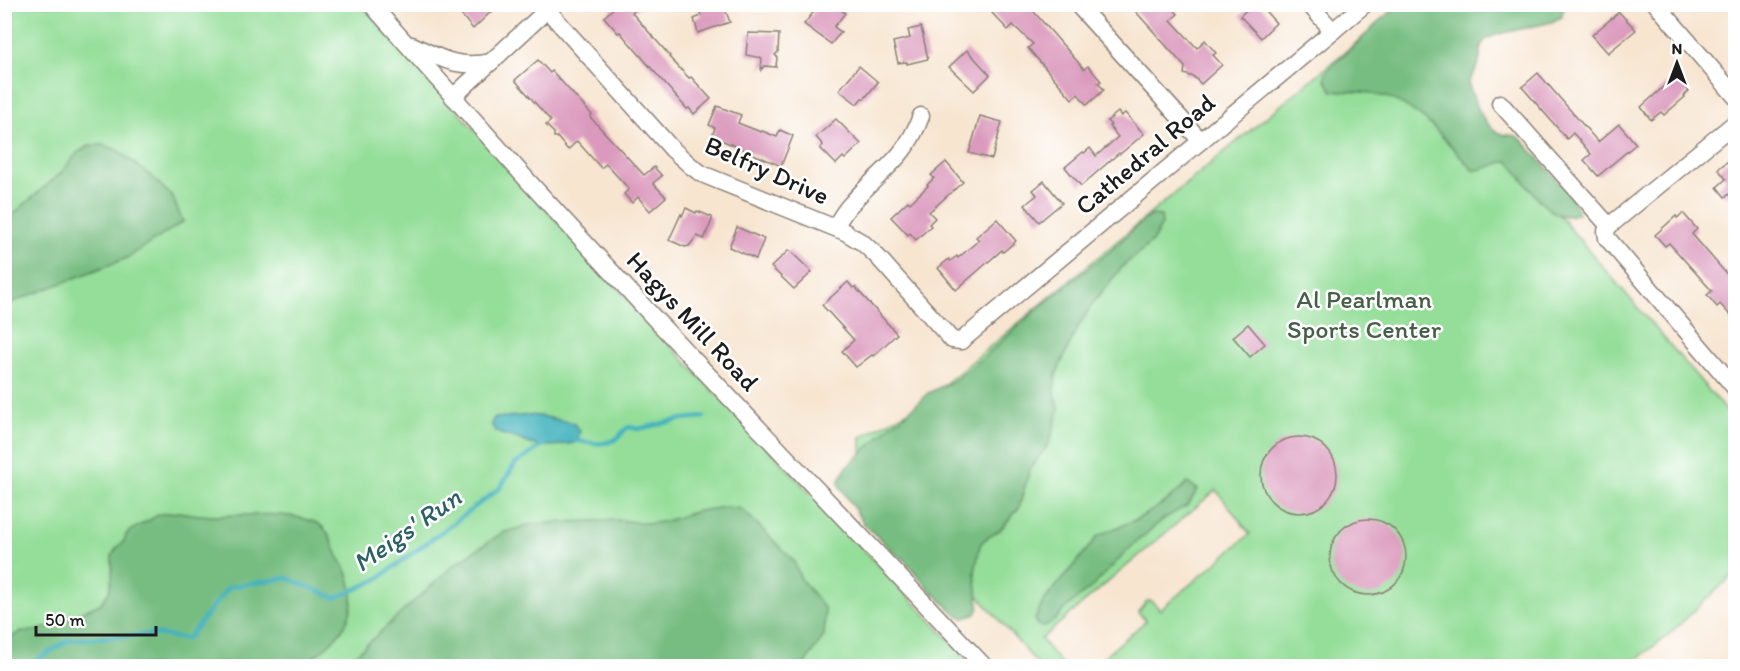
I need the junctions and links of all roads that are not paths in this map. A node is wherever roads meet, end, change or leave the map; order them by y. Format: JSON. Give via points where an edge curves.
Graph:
{"nodes":[{"id":1,"x":371,"y":4,"type":"edge"},
{"id":2,"x":1077,"y":4,"type":"edge"},
{"id":3,"x":1309,"y":4,"type":"edge"},
{"id":4,"x":1365,"y":4,"type":"edge"},
{"id":5,"x":1656,"y":4,"type":"edge"},
{"id":6,"x":544,"y":7,"type":"edge"},
{"id":7,"x":1333,"y":31,"type":"junction"},
{"id":8,"x":405,"y":42,"type":"junction"},
{"id":9,"x":491,"y":62,"type":"junction"},
{"id":10,"x":453,"y":97,"type":"junction"},
{"id":11,"x":1736,"y":97,"type":"edge"},
{"id":12,"x":1500,"y":103,"type":"dead end"},
{"id":13,"x":921,"y":116,"type":"dead end"},
{"id":14,"x":1736,"y":122,"type":"edge"},
{"id":15,"x":1201,"y":141,"type":"junction"},
{"id":16,"x":835,"y":227,"type":"junction"},
{"id":17,"x":1607,"y":228,"type":"junction"},
{"id":18,"x":958,"y":342,"type":"joint"},
{"id":19,"x":1736,"y":389,"type":"edge"},
{"id":20,"x":984,"y":666,"type":"edge"}],
"edges":[{"from":1,"to":8,"type":"street","name":"Hagys Mill Road"},
{"from":2,"to":15,"type":"street"},
{"from":3,"to":7,"type":"street"},
{"from":4,"to":7,"type":"street","name":"Cathedral Road"},
{"from":5,"to":11,"type":"street"},
{"from":6,"to":9,"type":"street"},
{"from":6,"to":16,"type":"street","name":"Belfry Drive","via":[[691,166],[702,174]]},
{"from":7,"to":15,"type":"street","name":"Cathedral Road"},
{"from":8,"to":9,"type":"street","via":[[456,64]]},
{"from":8,"to":10,"type":"street","name":"Hagys Mill Road"},
{"from":9,"to":10,"type":"street"},
{"from":10,"to":20,"type":"street","name":"Hagys Mill Road","via":[[656,320]]},
{"from":12,"to":17,"type":"street"},
{"from":13,"to":16,"type":"street","via":[[904,151],[850,204]]},
{"from":14,"to":17,"type":"street"},
{"from":15,"to":18,"type":"street","name":"Cathedral Road"},
{"from":16,"to":18,"type":"street","name":"Belfry Drive","via":[[870,249]]},
{"from":17,"to":19,"type":"street","via":[[1607,238]]}]}
